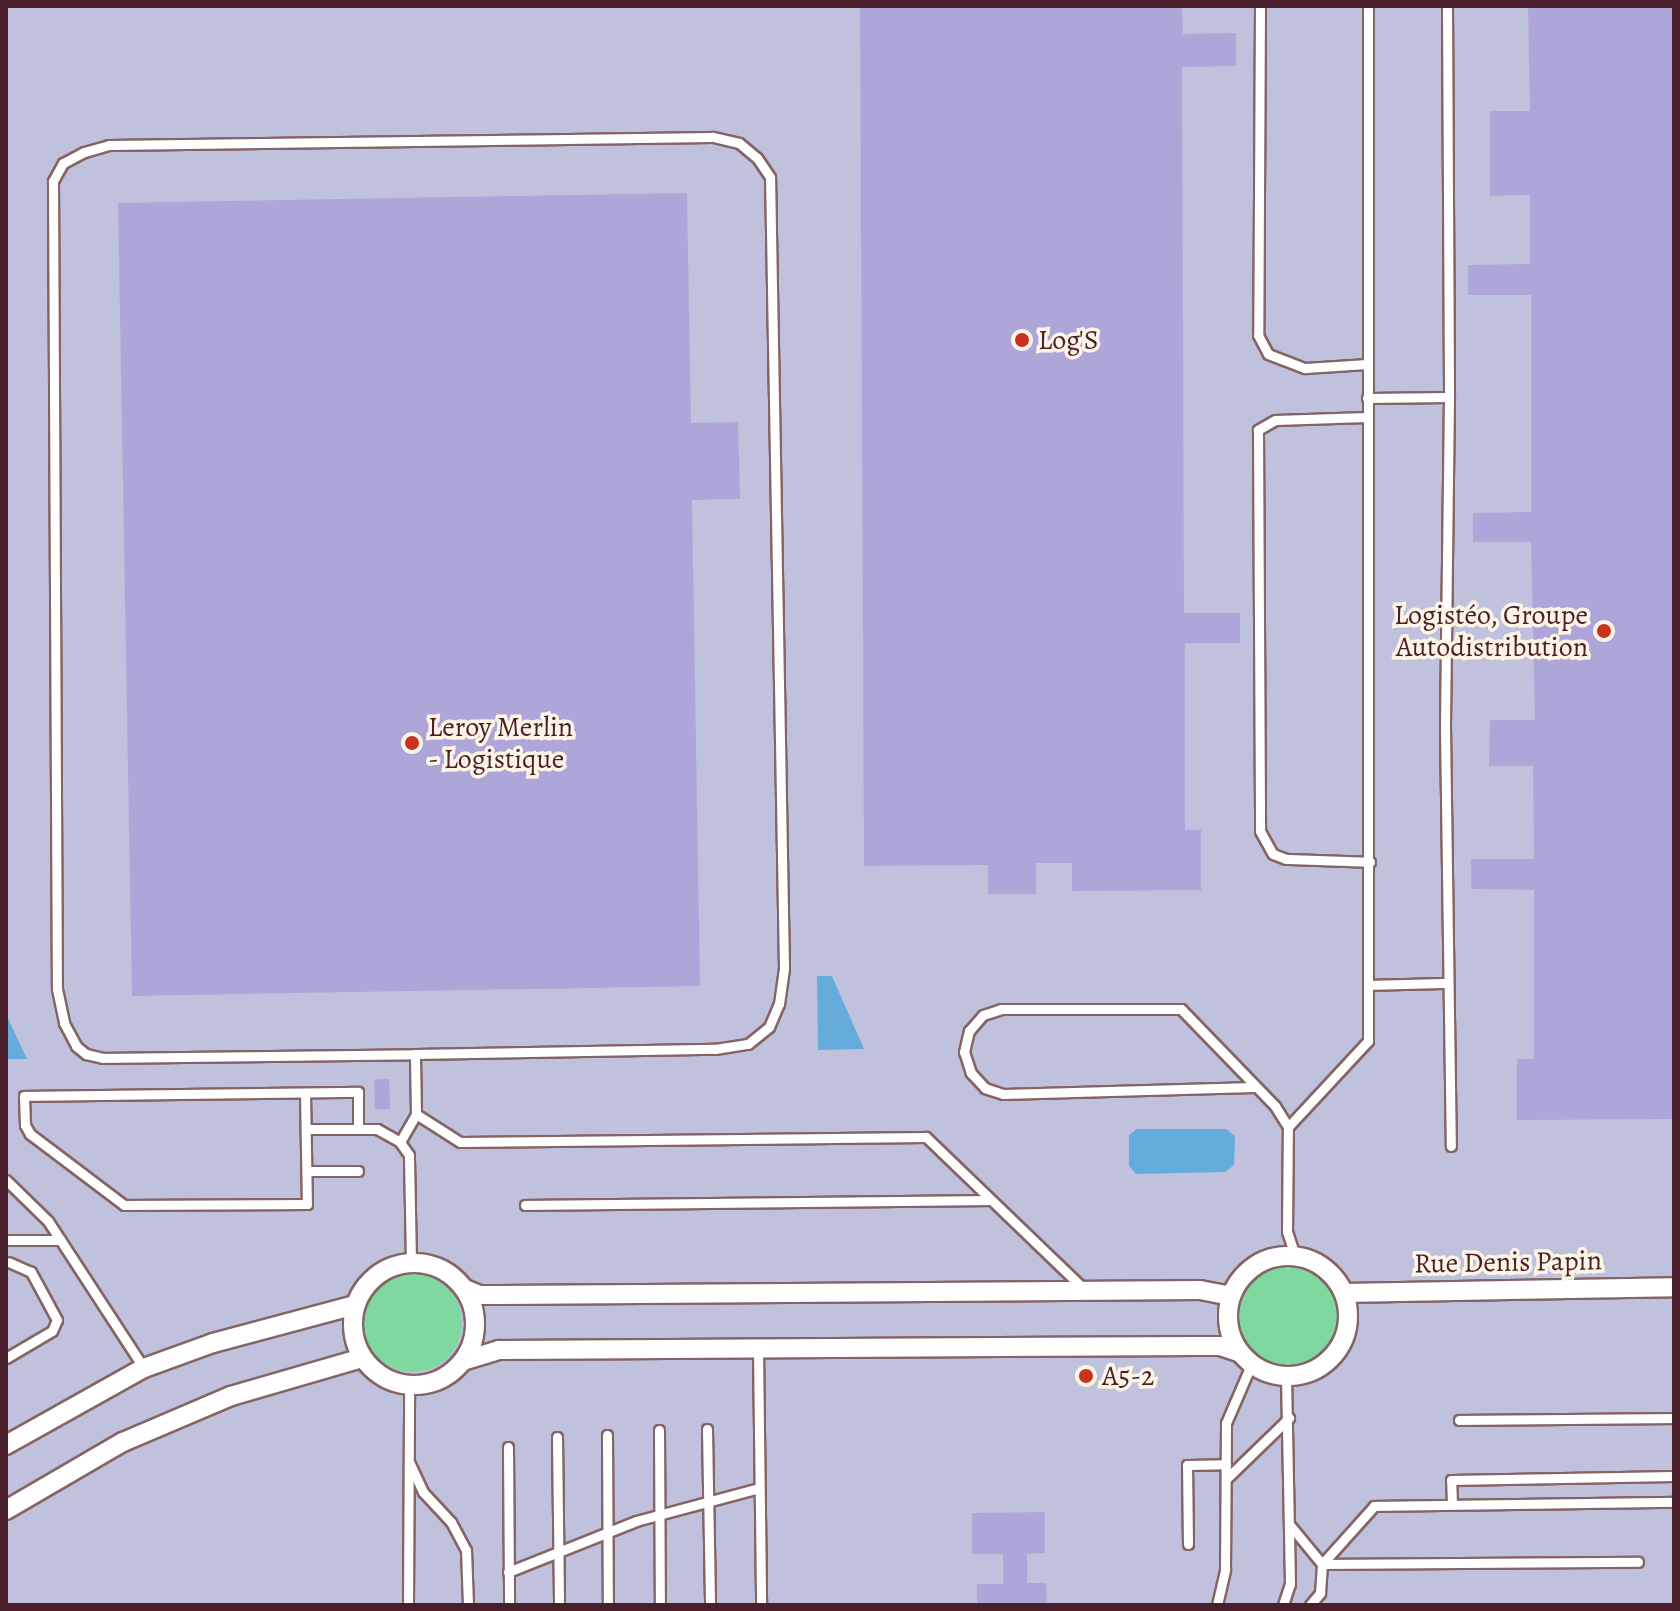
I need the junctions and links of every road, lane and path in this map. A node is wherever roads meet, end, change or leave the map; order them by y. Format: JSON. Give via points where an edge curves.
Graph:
{"nodes":[{"id":1,"x":1260,"y":6,"type":"edge"},
{"id":2,"x":1368,"y":6,"type":"edge"},
{"id":3,"x":1447,"y":6,"type":"edge"},
{"id":4,"x":1367,"y":364,"type":"junction"},
{"id":5,"x":1449,"y":397,"type":"junction"},
{"id":6,"x":1367,"y":398,"type":"junction"},
{"id":7,"x":1367,"y":417,"type":"junction"},
{"id":8,"x":1370,"y":862,"type":"junction"},
{"id":9,"x":1448,"y":983,"type":"junction"},
{"id":10,"x":1370,"y":985,"type":"junction"},
{"id":11,"x":415,"y":1054,"type":"junction"},
{"id":12,"x":1254,"y":1087,"type":"junction"},
{"id":13,"x":305,"y":1093,"type":"junction"},
{"id":14,"x":416,"y":1114,"type":"junction"},
{"id":15,"x":1288,"y":1127,"type":"junction"},
{"id":16,"x":306,"y":1129,"type":"junction"},
{"id":17,"x":358,"y":1129,"type":"junction"},
{"id":18,"x":400,"y":1142,"type":"junction"},
{"id":19,"x":1451,"y":1146,"type":"dead end"},
{"id":20,"x":307,"y":1171,"type":"junction"},
{"id":21,"x":358,"y":1171,"type":"dead end"},
{"id":22,"x":6,"y":1180,"type":"edge"},
{"id":23,"x":989,"y":1200,"type":"junction"},
{"id":24,"x":525,"y":1205,"type":"dead end"},
{"id":25,"x":6,"y":1240,"type":"edge"},
{"id":26,"x":60,"y":1240,"type":"junction"},
{"id":27,"x":1295,"y":1256,"type":"junction"},
{"id":28,"x":9,"y":1262,"type":"dead end"},
{"id":29,"x":411,"y":1262,"type":"junction"},
{"id":30,"x":1674,"y":1287,"type":"edge"},
{"id":31,"x":465,"y":1289,"type":"junction"},
{"id":32,"x":1087,"y":1292,"type":"junction"},
{"id":33,"x":1344,"y":1293,"type":"junction"},
{"id":34,"x":1230,"y":1296,"type":"junction"},
{"id":35,"x":355,"y":1305,"type":"junction"},
{"id":36,"x":758,"y":1348,"type":"junction"},
{"id":37,"x":6,"y":1358,"type":"edge"},
{"id":38,"x":362,"y":1358,"type":"junction"},
{"id":39,"x":1245,"y":1359,"type":"junction"},
{"id":40,"x":463,"y":1361,"type":"junction"},
{"id":41,"x":144,"y":1368,"type":"junction"},
{"id":42,"x":1286,"y":1377,"type":"junction"},
{"id":43,"x":409,"y":1385,"type":"junction"},
{"id":44,"x":1289,"y":1418,"type":"junction"},
{"id":45,"x":1674,"y":1418,"type":"edge"},
{"id":46,"x":1459,"y":1420,"type":"dead end"},
{"id":47,"x":707,"y":1429,"type":"dead end"},
{"id":48,"x":659,"y":1430,"type":"dead end"},
{"id":49,"x":607,"y":1435,"type":"dead end"},
{"id":50,"x":557,"y":1437,"type":"dead end"},
{"id":51,"x":6,"y":1445,"type":"edge"},
{"id":52,"x":508,"y":1447,"type":"dead end"},
{"id":53,"x":408,"y":1461,"type":"junction"},
{"id":54,"x":1226,"y":1464,"type":"junction"},
{"id":55,"x":1674,"y":1476,"type":"edge"},
{"id":56,"x":1226,"y":1479,"type":"junction"},
{"id":57,"x":759,"y":1488,"type":"junction"},
{"id":58,"x":708,"y":1501,"type":"junction"},
{"id":59,"x":1674,"y":1502,"type":"edge"},
{"id":60,"x":1452,"y":1504,"type":"junction"},
{"id":61,"x":6,"y":1510,"type":"edge"},
{"id":62,"x":658,"y":1515,"type":"junction"},
{"id":63,"x":1289,"y":1524,"type":"junction"},
{"id":64,"x":607,"y":1532,"type":"junction"},
{"id":65,"x":1188,"y":1544,"type":"dead end"},
{"id":66,"x":558,"y":1551,"type":"junction"},
{"id":67,"x":1638,"y":1562,"type":"dead end"},
{"id":68,"x":1322,"y":1564,"type":"junction"},
{"id":69,"x":508,"y":1572,"type":"junction"},
{"id":70,"x":408,"y":1605,"type":"edge"},
{"id":71,"x":468,"y":1605,"type":"edge"},
{"id":72,"x":509,"y":1605,"type":"edge"},
{"id":73,"x":559,"y":1605,"type":"edge"},
{"id":74,"x":608,"y":1605,"type":"edge"},
{"id":75,"x":660,"y":1605,"type":"edge"},
{"id":76,"x":710,"y":1605,"type":"edge"},
{"id":77,"x":761,"y":1605,"type":"edge"},
{"id":78,"x":1217,"y":1605,"type":"edge"},
{"id":79,"x":1283,"y":1605,"type":"edge"},
{"id":80,"x":1310,"y":1605,"type":"edge"}],
"edges":[{"from":1,"to":4,"type":"lane","via":[[1258,335],[1268,354],[1305,368]]},
{"from":2,"to":4,"type":"lane"},
{"from":3,"to":5,"type":"lane"},
{"from":4,"to":6,"type":"lane"},
{"from":5,"to":6,"type":"lane"},
{"from":5,"to":9,"type":"lane"},
{"from":6,"to":7,"type":"lane"},
{"from":7,"to":8,"type":"lane"},
{"from":7,"to":8,"type":"lane","via":[[1275,420],[1258,430],[1260,831],[1273,854],[1286,859]]},
{"from":8,"to":10,"type":"lane"},
{"from":9,"to":10,"type":"lane"},
{"from":9,"to":19,"type":"lane"},
{"from":10,"to":15,"type":"lane","via":[[1368,1041]]},
{"from":11,"to":11,"type":"lane","via":[[715,1049],[748,1044],[769,1027],[779,1004],[784,968],[770,177],[739,143],[712,137],[109,145],[63,163],[53,181],[57,989],[64,1023],[76,1046],[103,1058]]},
{"from":11,"to":14,"type":"lane"},
{"from":12,"to":12,"type":"lane","via":[[1181,1009],[1001,1009],[983,1015],[969,1031],[964,1052],[985,1088],[1003,1094]]},
{"from":12,"to":15,"type":"lane"},
{"from":13,"to":16,"type":"lane"},
{"from":13,"to":17,"type":"lane","via":[[358,1092]]},
{"from":13,"to":20,"type":"lane","via":[[24,1096],[30,1134],[124,1205],[307,1204]]},
{"from":14,"to":18,"type":"lane"},
{"from":14,"to":23,"type":"lane","via":[[460,1142],[926,1137]]},
{"from":15,"to":27,"type":"lane","via":[[1287,1232]]},
{"from":16,"to":17,"type":"lane"},
{"from":16,"to":20,"type":"lane"},
{"from":17,"to":18,"type":"lane","via":[[377,1129]]},
{"from":18,"to":29,"type":"lane","via":[[409,1155]]},
{"from":20,"to":21,"type":"lane"},
{"from":22,"to":26,"type":"lane"},
{"from":23,"to":24,"type":"lane"},
{"from":23,"to":32,"type":"lane"},
{"from":25,"to":26,"type":"lane"},
{"from":26,"to":41,"type":"lane"},
{"from":27,"to":33,"type":"street","via":[[1315,1262]]},
{"from":27,"to":34,"type":"street","via":[[1255,1265]]},
{"from":28,"to":37,"type":"lane","via":[[31,1272],[57,1320],[52,1331]]},
{"from":29,"to":31,"type":"street","via":[[442,1268]]},
{"from":29,"to":35,"type":"street","via":[[376,1275]]},
{"from":30,"to":33,"type":"street","name":"Rue Denis Papin"},
{"from":31,"to":32,"type":"street","via":[[479,1295]]},
{"from":31,"to":40,"type":"street","via":[[476,1325]]},
{"from":32,"to":34,"type":"street","via":[[1200,1290]]},
{"from":33,"to":42,"type":"street","via":[[1346,1333],[1338,1351],[1306,1374]]},
{"from":34,"to":39,"type":"street","via":[[1229,1335]]},
{"from":35,"to":38,"type":"street","via":[[353,1332]]},
{"from":35,"to":41,"type":"street","via":[[213,1343]]},
{"from":36,"to":39,"type":"street","via":[[1209,1346]]},
{"from":36,"to":40,"type":"street","via":[[499,1350]]},
{"from":36,"to":57,"type":"lane"},
{"from":38,"to":43,"type":"street","via":[[391,1381]]},
{"from":38,"to":61,"type":"street","via":[[231,1396],[136,1436]]},
{"from":39,"to":42,"type":"street"},
{"from":39,"to":54,"type":"lane","via":[[1226,1423]]},
{"from":40,"to":43,"type":"street","via":[[429,1384]]},
{"from":41,"to":51,"type":"street"},
{"from":42,"to":44,"type":"lane"},
{"from":43,"to":53,"type":"lane"},
{"from":44,"to":56,"type":"lane"},
{"from":44,"to":63,"type":"lane"},
{"from":45,"to":46,"type":"lane"},
{"from":47,"to":58,"type":"lane"},
{"from":48,"to":62,"type":"lane"},
{"from":49,"to":64,"type":"lane"},
{"from":50,"to":66,"type":"lane"},
{"from":52,"to":69,"type":"lane"},
{"from":53,"to":70,"type":"lane"},
{"from":53,"to":71,"type":"lane","via":[[423,1492],[451,1522],[466,1550]]},
{"from":54,"to":56,"type":"lane"},
{"from":54,"to":65,"type":"lane","via":[[1187,1465]]},
{"from":55,"to":60,"type":"lane","via":[[1451,1480]]},
{"from":56,"to":78,"type":"lane","via":[[1225,1569]]},
{"from":57,"to":58,"type":"lane"},
{"from":57,"to":77,"type":"lane"},
{"from":58,"to":62,"type":"lane"},
{"from":58,"to":76,"type":"lane"},
{"from":59,"to":60,"type":"lane"},
{"from":60,"to":68,"type":"lane","via":[[1374,1506]]},
{"from":62,"to":64,"type":"lane"},
{"from":62,"to":75,"type":"lane"},
{"from":63,"to":68,"type":"lane"},
{"from":63,"to":79,"type":"lane","via":[[1290,1584]]},
{"from":64,"to":66,"type":"lane"},
{"from":64,"to":74,"type":"lane"},
{"from":66,"to":69,"type":"lane"},
{"from":66,"to":73,"type":"lane"},
{"from":67,"to":68,"type":"lane"},
{"from":68,"to":80,"type":"lane","via":[[1320,1593]]},
{"from":69,"to":72,"type":"lane"}]}
